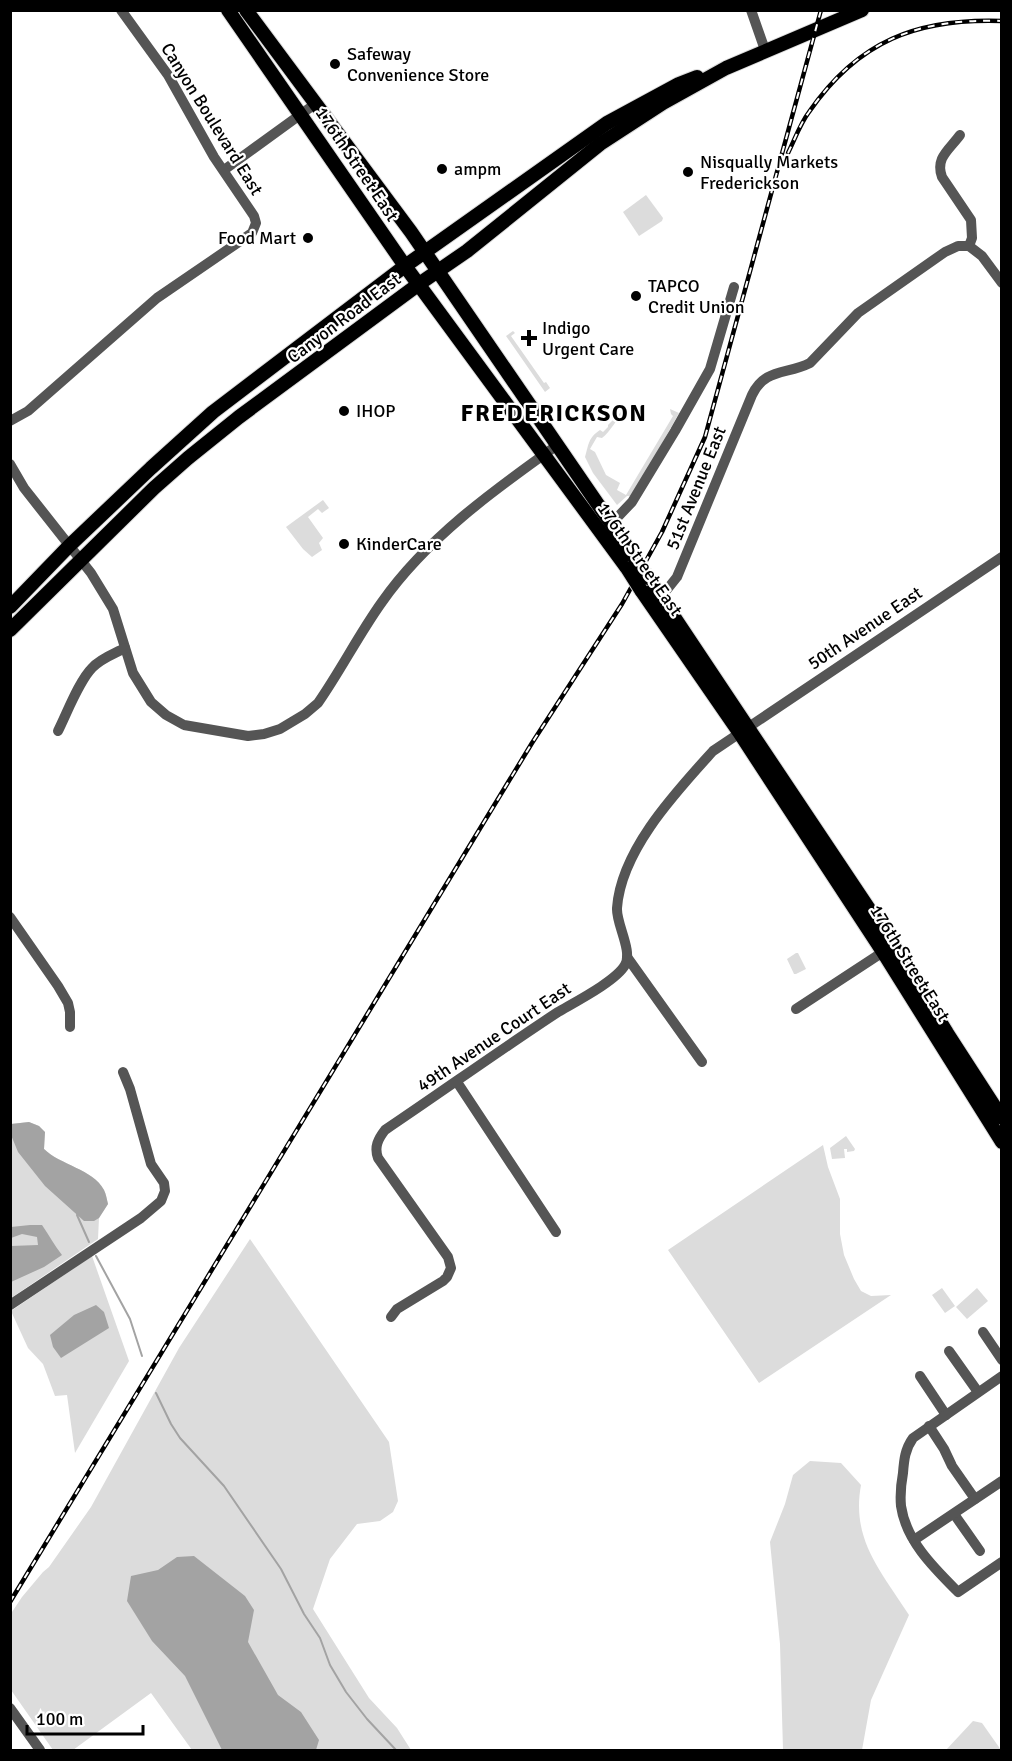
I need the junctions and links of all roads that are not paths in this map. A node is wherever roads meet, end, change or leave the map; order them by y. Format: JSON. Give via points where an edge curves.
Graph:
{"nodes":[{"id":1,"x":121,"y":10,"type":"edge"},
{"id":2,"x":228,"y":10,"type":"edge"},
{"id":3,"x":246,"y":10,"type":"edge"},
{"id":4,"x":751,"y":10,"type":"edge"},
{"id":5,"x":862,"y":10,"type":"edge"},
{"id":6,"x":765,"y":50,"type":"junction"},
{"id":7,"x":726,"y":68,"type":"junction"},
{"id":8,"x":315,"y":104,"type":"junction"},
{"id":9,"x":301,"y":114,"type":"junction"},
{"id":10,"x":960,"y":135,"type":"dead end"},
{"id":11,"x":224,"y":170,"type":"junction"},
{"id":12,"x":969,"y":246,"type":"junction"},
{"id":13,"x":424,"y":253,"type":"junction"},
{"id":14,"x":405,"y":266,"type":"junction"},
{"id":15,"x":437,"y":272,"type":"junction"},
{"id":16,"x":419,"y":284,"type":"junction"},
{"id":17,"x":1002,"y":284,"type":"edge"},
{"id":18,"x":734,"y":287,"type":"dead end"},
{"id":19,"x":10,"y":421,"type":"edge"},
{"id":20,"x":556,"y":446,"type":"junction"},
{"id":21,"x":543,"y":455,"type":"junction"},
{"id":22,"x":10,"y":464,"type":"edge"},
{"id":23,"x":611,"y":524,"type":"junction"},
{"id":24,"x":69,"y":546,"type":"junction"},
{"id":25,"x":1002,"y":557,"type":"edge"},
{"id":26,"x":81,"y":560,"type":"junction"},
{"id":27,"x":630,"y":563,"type":"junction"},
{"id":28,"x":645,"y":584,"type":"junction"},
{"id":29,"x":661,"y":597,"type":"junction"},
{"id":30,"x":10,"y":607,"type":"edge"},
{"id":31,"x":10,"y":630,"type":"edge"},
{"id":32,"x":125,"y":648,"type":"junction"},
{"id":33,"x":744,"y":729,"type":"junction"},
{"id":34,"x":58,"y":731,"type":"dead end"},
{"id":35,"x":10,"y":917,"type":"edge"},
{"id":36,"x":883,"y":952,"type":"junction"},
{"id":37,"x":627,"y":957,"type":"junction"},
{"id":38,"x":891,"y":966,"type":"junction"},
{"id":39,"x":796,"y":1009,"type":"dead end"},
{"id":40,"x":70,"y":1027,"type":"dead end"},
{"id":41,"x":947,"y":1034,"type":"junction"},
{"id":42,"x":702,"y":1062,"type":"dead end"},
{"id":43,"x":123,"y":1072,"type":"dead end"},
{"id":44,"x":457,"y":1082,"type":"junction"},
{"id":45,"x":1002,"y":1118,"type":"edge"},
{"id":46,"x":1002,"y":1142,"type":"edge"},
{"id":47,"x":556,"y":1232,"type":"dead end"},
{"id":48,"x":10,"y":1305,"type":"edge"},
{"id":49,"x":391,"y":1317,"type":"dead end"},
{"id":50,"x":983,"y":1332,"type":"dead end"},
{"id":51,"x":949,"y":1351,"type":"dead end"},
{"id":52,"x":1002,"y":1360,"type":"edge"},
{"id":53,"x":920,"y":1376,"type":"dead end"},
{"id":54,"x":1002,"y":1376,"type":"edge"},
{"id":55,"x":978,"y":1392,"type":"junction"},
{"id":56,"x":946,"y":1414,"type":"junction"},
{"id":57,"x":929,"y":1426,"type":"junction"},
{"id":58,"x":1002,"y":1481,"type":"edge"},
{"id":59,"x":975,"y":1499,"type":"junction"},
{"id":60,"x":954,"y":1514,"type":"junction"},
{"id":61,"x":914,"y":1540,"type":"junction"},
{"id":62,"x":980,"y":1551,"type":"dead end"},
{"id":63,"x":1002,"y":1562,"type":"edge"},
{"id":64,"x":10,"y":1708,"type":"edge"},
{"id":65,"x":40,"y":1750,"type":"edge"}],
"edges":[{"from":1,"to":11,"type":"street","name":"Canyon Boulevard East","via":[[168,75]]},
{"from":2,"to":9,"type":"main road","name":"176th Street East"},
{"from":3,"to":8,"type":"main road","name":"176th Street East"},
{"from":4,"to":6,"type":"street"},
{"from":5,"to":6,"type":"main road","name":"Canyon Road East"},
{"from":6,"to":7,"type":"main road","name":"Canyon Road East"},
{"from":7,"to":13,"type":"main road","name":"Canyon Road East","via":[[679,84],[608,123]]},
{"from":7,"to":15,"type":"main road","name":"Canyon Road East","via":[[600,144]]},
{"from":8,"to":9,"type":"street"},
{"from":8,"to":13,"type":"main road","name":"176th Street East"},
{"from":9,"to":11,"type":"street"},
{"from":9,"to":14,"type":"main road","name":"176th Street East"},
{"from":10,"to":12,"type":"street","via":[[940,160],[939,170],[971,220]]},
{"from":11,"to":19,"type":"street","name":"Canyon Boulevard East","via":[[254,216],[252,233],[157,298],[28,411]]},
{"from":12,"to":17,"type":"street","via":[[982,256]]},
{"from":12,"to":29,"type":"street","name":"51st Avenue East","via":[[945,252],[858,313],[810,363],[770,374],[755,388],[677,577]]},
{"from":13,"to":14,"type":"main road","name":"Canyon Road East"},
{"from":13,"to":15,"type":"main road","name":"176th Street East"},
{"from":14,"to":16,"type":"main road","name":"176th Street East"},
{"from":14,"to":24,"type":"main road","name":"Canyon Road East","via":[[213,412]]},
{"from":15,"to":16,"type":"main road","name":"Canyon Road East"},
{"from":15,"to":20,"type":"main road","name":"176th Street East"},
{"from":16,"to":21,"type":"main road","name":"176th Street East"},
{"from":16,"to":26,"type":"main road","name":"Canyon Road East","via":[[188,458]]},
{"from":18,"to":23,"type":"street","via":[[710,369],[632,502]]},
{"from":20,"to":21,"type":"street"},
{"from":20,"to":23,"type":"main road","name":"176th Street East"},
{"from":21,"to":27,"type":"main road","name":"176th Street East"},
{"from":21,"to":32,"type":"street","via":[[423,554],[382,602],[318,703],[280,729],[248,736],[214,737],[184,725],[151,702],[133,673]]},
{"from":22,"to":24,"type":"street"},
{"from":23,"to":27,"type":"main road","name":"176th Street East"},
{"from":24,"to":26,"type":"street"},
{"from":24,"to":30,"type":"main road","name":"Canyon Road East"},
{"from":25,"to":33,"type":"street","name":"50th Avenue East"},
{"from":26,"to":31,"type":"main road","name":"Canyon Road East"},
{"from":26,"to":32,"type":"street","via":[[113,609]]},
{"from":27,"to":28,"type":"main road","name":"176th Street East","bridge":true},
{"from":28,"to":29,"type":"main road","name":"176th Street East"},
{"from":28,"to":33,"type":"main road","name":"176th Street East"},
{"from":29,"to":33,"type":"main road","name":"176th Street East"},
{"from":32,"to":34,"type":"street","via":[[92,667]]},
{"from":33,"to":36,"type":"main road","name":"176th Street East"},
{"from":33,"to":37,"type":"street","name":"50th Avenue East","via":[[713,751],[678,790],[636,851],[617,905]]},
{"from":33,"to":41,"type":"main road","name":"176th Street East","via":[[893,945]]},
{"from":35,"to":40,"type":"street","via":[[68,1003]]},
{"from":36,"to":38,"type":"main road","name":"176th Street East"},
{"from":36,"to":39,"type":"street"},
{"from":37,"to":42,"type":"street"},
{"from":37,"to":44,"type":"street","name":"49th Avenue Court East","via":[[624,967],[599,987]]},
{"from":38,"to":41,"type":"main road","via":[[904,977],[940,1033]]},
{"from":38,"to":46,"type":"main road","name":"176th Street East"},
{"from":41,"to":45,"type":"main road","name":"176th Street East"},
{"from":43,"to":48,"type":"street","via":[[151,1164],[164,1183],[161,1201]]},
{"from":44,"to":47,"type":"street"},
{"from":44,"to":49,"type":"street","name":"49th Avenue Court East","via":[[385,1130],[377,1144],[376,1154],[382,1165],[451,1264],[443,1281],[397,1309]]},
{"from":50,"to":52,"type":"street"},
{"from":51,"to":55,"type":"street"},
{"from":53,"to":56,"type":"street"},
{"from":54,"to":55,"type":"street"},
{"from":55,"to":56,"type":"street"},
{"from":56,"to":57,"type":"street"},
{"from":57,"to":59,"type":"street"},
{"from":57,"to":61,"type":"street","via":[[913,1438],[905,1453],[901,1506]]},
{"from":58,"to":59,"type":"street"},
{"from":59,"to":60,"type":"street"},
{"from":60,"to":61,"type":"street"},
{"from":60,"to":62,"type":"street"},
{"from":61,"to":63,"type":"street","via":[[958,1592]]},
{"from":64,"to":65,"type":"street"}]}
